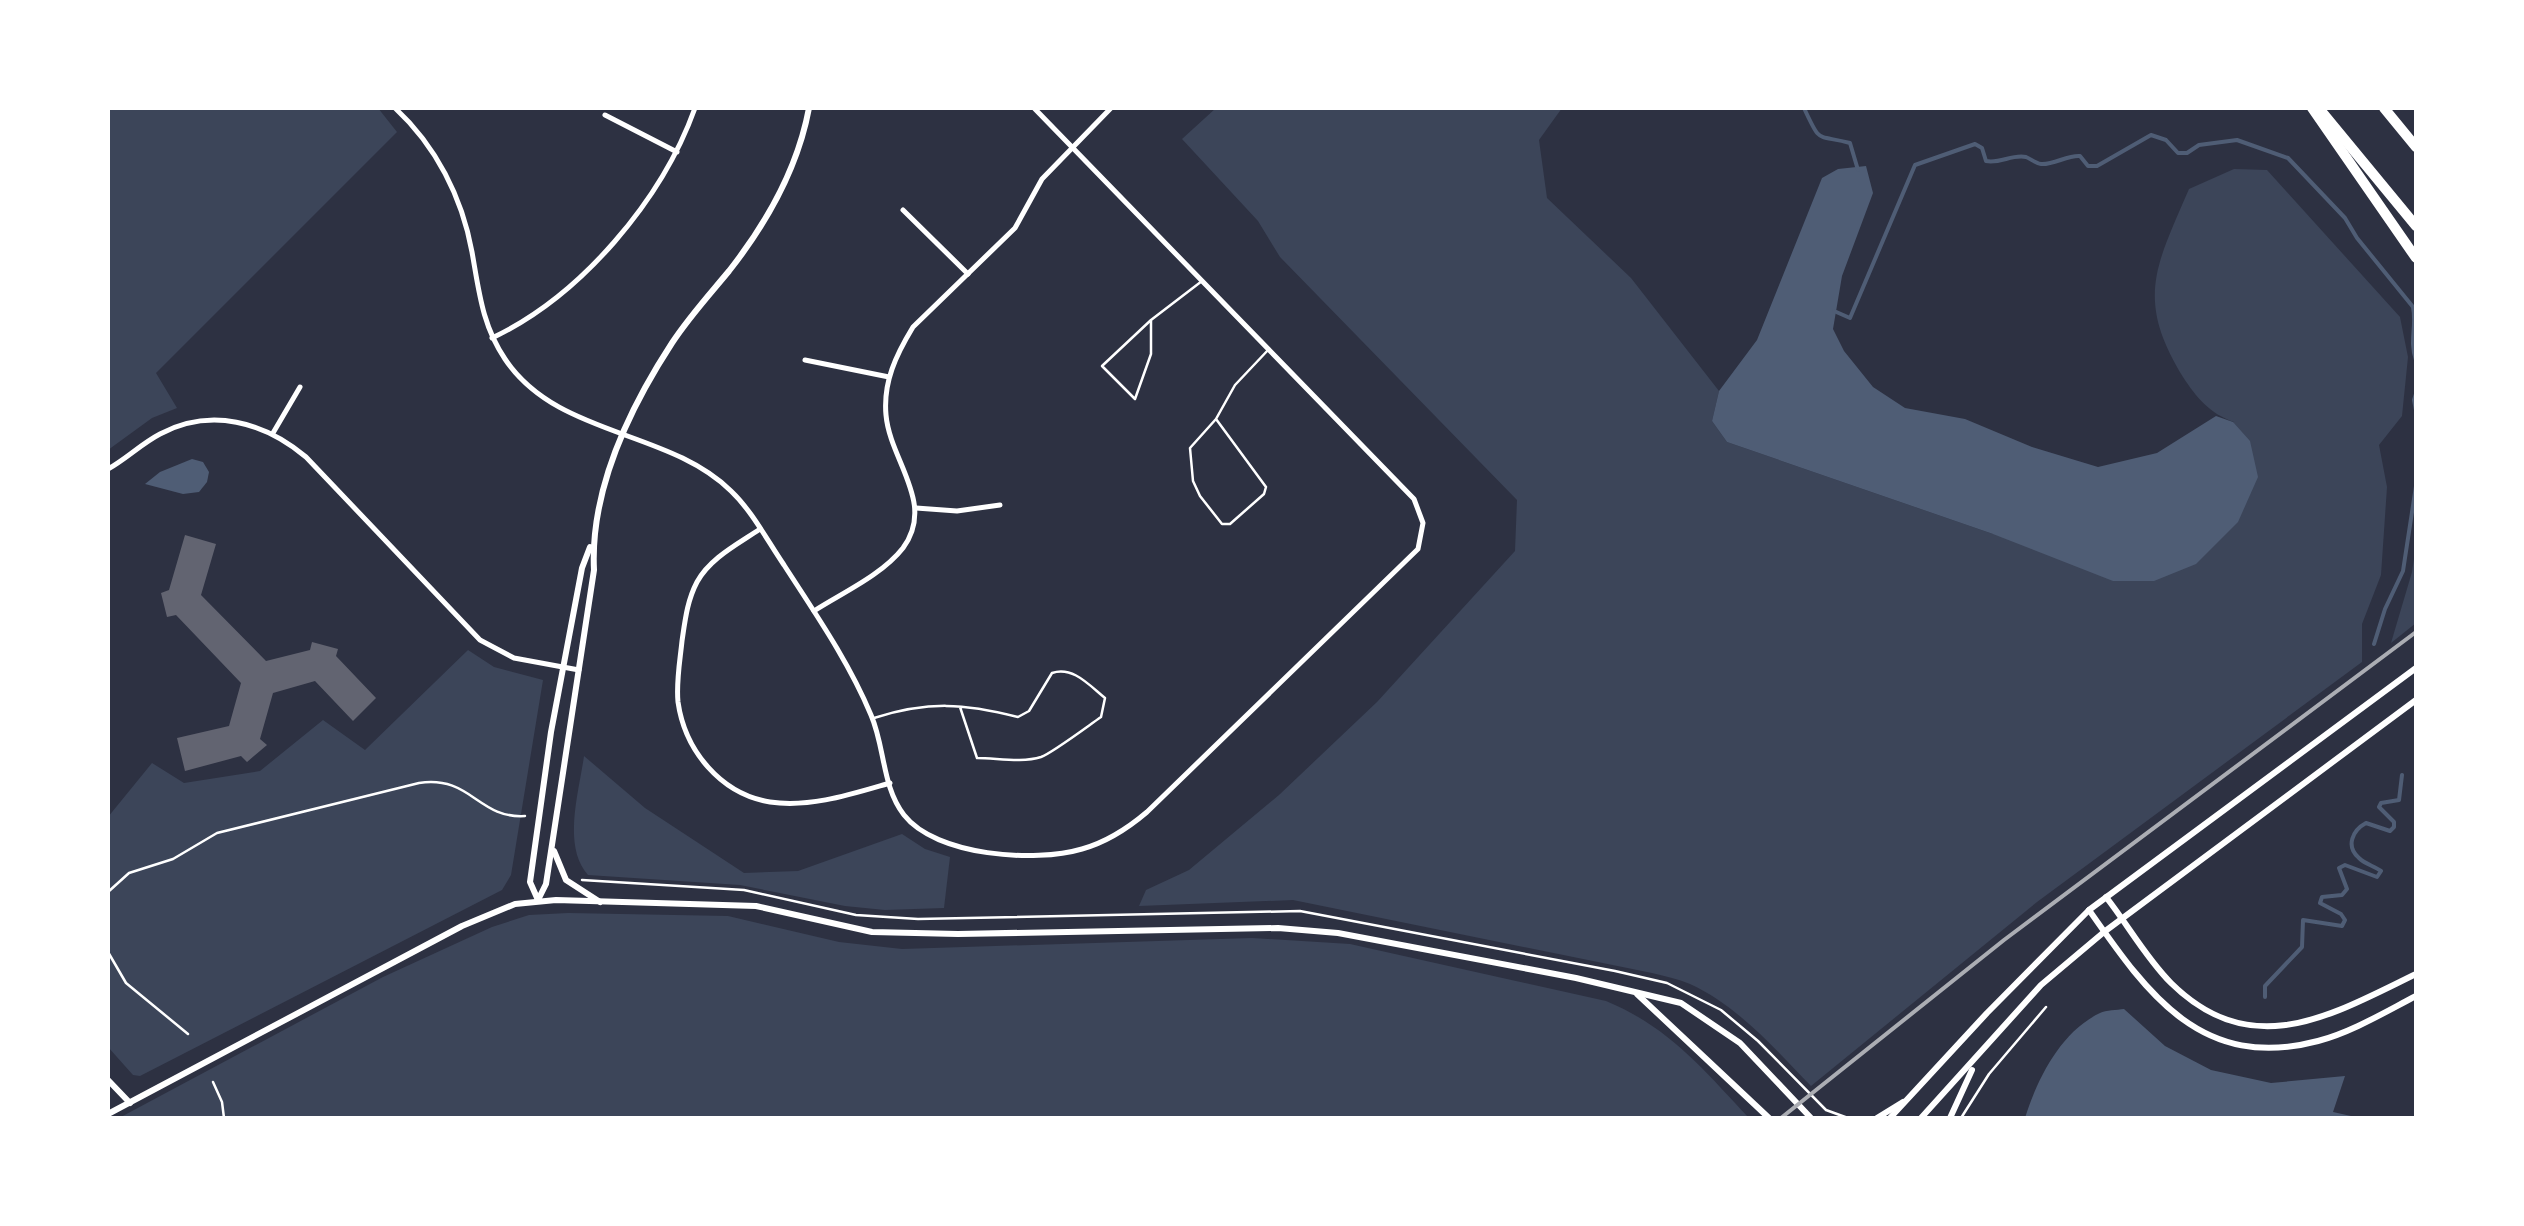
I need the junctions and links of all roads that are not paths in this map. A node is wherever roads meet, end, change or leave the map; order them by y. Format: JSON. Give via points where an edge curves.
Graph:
{"nodes":[{"id":1,"x":395,"y":108,"type":"edge"},
{"id":2,"x":695,"y":108,"type":"edge"},
{"id":3,"x":809,"y":108,"type":"edge"},
{"id":4,"x":1034,"y":108,"type":"edge"},
{"id":5,"x":1111,"y":108,"type":"edge"},
{"id":6,"x":2315,"y":108,"type":"edge"},
{"id":7,"x":2384,"y":108,"type":"edge"},
{"id":8,"x":605,"y":115,"type":"dead end"},
{"id":9,"x":1073,"y":147,"type":"junction"},
{"id":10,"x":2416,"y":147,"type":"edge"},
{"id":11,"x":676,"y":152,"type":"junction"},
{"id":12,"x":903,"y":210,"type":"dead end"},
{"id":13,"x":2416,"y":226,"type":"edge"},
{"id":14,"x":2416,"y":258,"type":"edge"},
{"id":15,"x":968,"y":274,"type":"junction"},
{"id":16,"x":1204,"y":280,"type":"junction"},
{"id":17,"x":1151,"y":320,"type":"junction"},
{"id":18,"x":492,"y":338,"type":"junction"},
{"id":19,"x":1270,"y":349,"type":"junction"},
{"id":20,"x":805,"y":360,"type":"dead end"},
{"id":21,"x":889,"y":377,"type":"junction"},
{"id":22,"x":300,"y":386,"type":"dead end"},
{"id":23,"x":1216,"y":418,"type":"junction"},
{"id":24,"x":273,"y":433,"type":"junction"},
{"id":25,"x":623,"y":435,"type":"junction"},
{"id":26,"x":108,"y":469,"type":"edge"},
{"id":27,"x":1000,"y":505,"type":"dead end"},
{"id":28,"x":916,"y":508,"type":"junction"},
{"id":29,"x":760,"y":529,"type":"junction"},
{"id":30,"x":593,"y":541,"type":"junction"},
{"id":31,"x":814,"y":611,"type":"junction"},
{"id":32,"x":563,"y":667,"type":"junction"},
{"id":33,"x":2416,"y":668,"type":"edge"},
{"id":34,"x":579,"y":670,"type":"junction"},
{"id":35,"x":2416,"y":700,"type":"edge"},
{"id":36,"x":960,"y":707,"type":"junction"},
{"id":37,"x":873,"y":718,"type":"junction"},
{"id":38,"x":890,"y":783,"type":"junction"},
{"id":39,"x":553,"y":843,"type":"junction"},
{"id":40,"x":2106,"y":897,"type":"junction"},
{"id":41,"x":538,"y":900,"type":"junction"},
{"id":42,"x":601,"y":902,"type":"junction"},
{"id":43,"x":2089,"y":910,"type":"junction"},
{"id":44,"x":2123,"y":919,"type":"junction"},
{"id":45,"x":2104,"y":932,"type":"junction"},
{"id":46,"x":2416,"y":974,"type":"edge"},
{"id":47,"x":1636,"y":993,"type":"junction"},
{"id":48,"x":2416,"y":996,"type":"edge"},
{"id":49,"x":1976,"y":1060,"type":"junction"},
{"id":50,"x":108,"y":1080,"type":"edge"},
{"id":51,"x":1912,"y":1096,"type":"junction"},
{"id":52,"x":130,"y":1103,"type":"junction"},
{"id":53,"x":108,"y":1114,"type":"edge"},
{"id":54,"x":1769,"y":1118,"type":"edge"},
{"id":55,"x":1811,"y":1118,"type":"edge"},
{"id":56,"x":1878,"y":1118,"type":"edge"},
{"id":57,"x":1890,"y":1118,"type":"edge"},
{"id":58,"x":1921,"y":1118,"type":"edge"},
{"id":59,"x":1950,"y":1118,"type":"edge"}],
"edges":[{"from":1,"to":18,"type":"street","via":[[453,187]]},
{"from":2,"to":11,"type":"street"},
{"from":3,"to":25,"type":"street","via":[[794,158],[756,235],[673,342]]},
{"from":4,"to":9,"type":"street"},
{"from":5,"to":9,"type":"street"},
{"from":6,"to":13,"type":"highway"},
{"from":6,"to":14,"type":"highway"},
{"from":7,"to":10,"type":"highway"},
{"from":8,"to":11,"type":"street"},
{"from":9,"to":15,"type":"street","via":[[1042,180],[1015,228]]},
{"from":9,"to":16,"type":"street"},
{"from":11,"to":18,"type":"street","via":[[591,266],[543,308]]},
{"from":12,"to":15,"type":"street"},
{"from":15,"to":21,"type":"street","via":[[913,327]]},
{"from":16,"to":17,"type":"lane"},
{"from":16,"to":19,"type":"street"},
{"from":17,"to":17,"type":"lane","via":[[1102,366],[1135,399],[1151,354]]},
{"from":18,"to":25,"type":"street","via":[[549,402]]},
{"from":19,"to":23,"type":"lane"},
{"from":19,"to":38,"type":"street","via":[[1414,498],[1424,523],[1418,549],[1127,829],[1052,854],[964,850],[904,816]]},
{"from":20,"to":21,"type":"street"},
{"from":21,"to":28,"type":"street","via":[[886,416]]},
{"from":22,"to":24,"type":"street"},
{"from":23,"to":23,"type":"lane","via":[[1266,487],[1230,524],[1222,524],[1200,496],[1189,464],[1190,448]]},
{"from":24,"to":26,"type":"street","via":[[224,420],[179,425]]},
{"from":24,"to":32,"type":"street","via":[[306,457],[480,640],[514,658]]},
{"from":25,"to":29,"type":"street","via":[[714,476]]},
{"from":25,"to":30,"type":"street"},
{"from":27,"to":28,"type":"street"},
{"from":28,"to":31,"type":"street","via":[[901,550]]},
{"from":29,"to":31,"type":"street"},
{"from":29,"to":38,"type":"street","via":[[711,564],[690,596],[678,698],[691,744],[722,780],[766,801],[813,802]]},
{"from":30,"to":32,"type":"street"},
{"from":30,"to":34,"type":"street"},
{"from":31,"to":37,"type":"street"},
{"from":32,"to":34,"type":"street"},
{"from":32,"to":41,"type":"street","via":[[530,882]]},
{"from":33,"to":40,"type":"street"},
{"from":34,"to":39,"type":"street"},
{"from":35,"to":44,"type":"street"},
{"from":36,"to":36,"type":"lane","via":[[1018,717],[1062,670],[1106,698],[1101,717],[1046,756],[1031,759],[977,758]]},
{"from":36,"to":37,"type":"lane","via":[[914,706]]},
{"from":37,"to":38,"type":"street"},
{"from":39,"to":41,"type":"street"},
{"from":39,"to":42,"type":"street","via":[[566,880]]},
{"from":40,"to":43,"type":"street"},
{"from":40,"to":44,"type":"street"},
{"from":41,"to":42,"type":"street"},
{"from":41,"to":52,"type":"street","via":[[462,926]]},
{"from":42,"to":47,"type":"street","via":[[756,906],[872,932],[1338,932]]},
{"from":43,"to":45,"type":"street"},
{"from":43,"to":51,"type":"street"},
{"from":44,"to":45,"type":"street"},
{"from":44,"to":46,"type":"street","via":[[2188,998],[2255,1025],[2309,1023]]},
{"from":45,"to":48,"type":"street","via":[[2174,1015],[2243,1044],[2321,1040]]},
{"from":45,"to":49,"type":"street","via":[[2022,1003]]},
{"from":47,"to":54,"type":"street"},
{"from":47,"to":55,"type":"street","via":[[1681,1003],[1718,1026]]},
{"from":49,"to":58,"type":"street"},
{"from":49,"to":59,"type":"street"},
{"from":50,"to":52,"type":"street"},
{"from":51,"to":56,"type":"street"},
{"from":51,"to":57,"type":"street"},
{"from":52,"to":53,"type":"street"}]}
